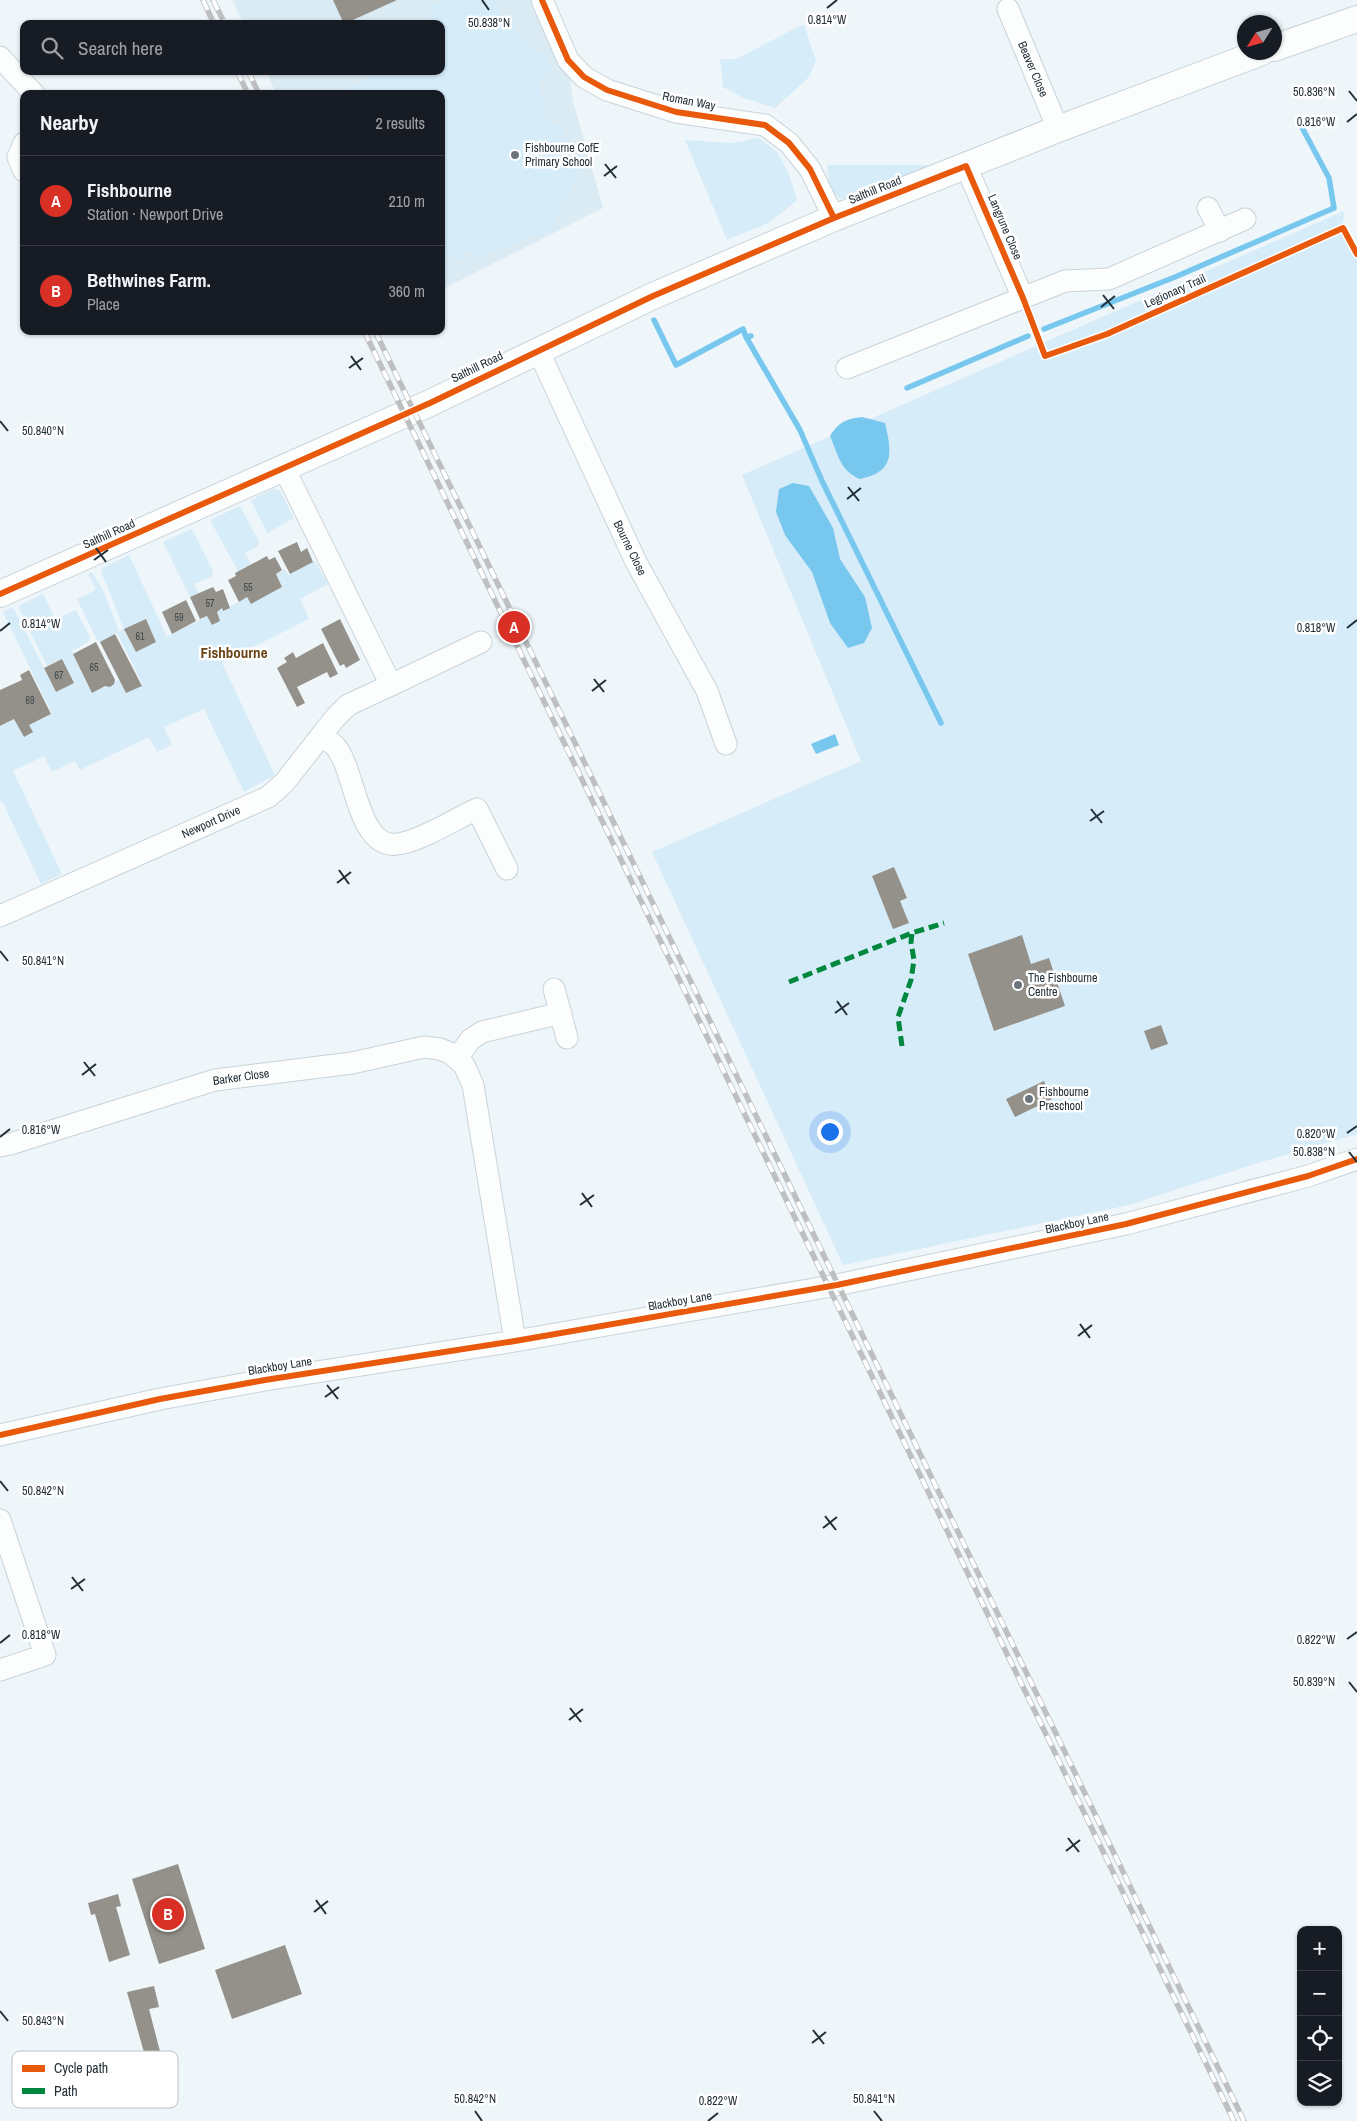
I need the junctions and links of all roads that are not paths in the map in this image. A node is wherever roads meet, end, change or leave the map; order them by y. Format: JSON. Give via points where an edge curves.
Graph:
{"nodes":[{"id":1,"x":542,"y":0,"type":"edge"},
{"id":2,"x":1008,"y":9,"type":"dead end"},
{"id":3,"x":1357,"y":19,"type":"edge"},
{"id":4,"x":1282,"y":45,"type":"edge"},
{"id":5,"x":0,"y":57,"type":"edge"},
{"id":6,"x":1241,"y":60,"type":"edge"},
{"id":7,"x":30,"y":90,"type":"edge"},
{"id":8,"x":1058,"y":130,"type":"junction"},
{"id":9,"x":966,"y":166,"type":"junction"},
{"id":10,"x":1208,"y":208,"type":"dead end"},
{"id":11,"x":834,"y":218,"type":"junction"},
{"id":12,"x":1245,"y":219,"type":"dead end"},
{"id":13,"x":1220,"y":231,"type":"junction"},
{"id":14,"x":1023,"y":298,"type":"junction"},
{"id":15,"x":538,"y":350,"type":"junction"},
{"id":16,"x":847,"y":368,"type":"dead end"},
{"id":17,"x":284,"y":468,"type":"junction"},
{"id":18,"x":0,"y":594,"type":"edge"},
{"id":19,"x":481,"y":642,"type":"dead end"},
{"id":20,"x":390,"y":685,"type":"junction"},
{"id":21,"x":321,"y":737,"type":"junction"},
{"id":22,"x":726,"y":744,"type":"dead end"},
{"id":23,"x":507,"y":869,"type":"dead end"},
{"id":24,"x":0,"y":916,"type":"edge"},
{"id":25,"x":554,"y":989,"type":"dead end"},
{"id":26,"x":561,"y":1013,"type":"junction"},
{"id":27,"x":567,"y":1038,"type":"dead end"},
{"id":28,"x":457,"y":1058,"type":"junction"},
{"id":29,"x":0,"y":1146,"type":"edge"},
{"id":30,"x":1357,"y":1159,"type":"edge"},
{"id":31,"x":515,"y":1341,"type":"junction"},
{"id":32,"x":0,"y":1435,"type":"edge"},
{"id":33,"x":0,"y":1520,"type":"edge"},
{"id":34,"x":0,"y":1670,"type":"edge"}],
"edges":[{"from":1,"to":11,"type":"street","name":"Roman Way","via":[[568,60],[584,77],[607,90],[676,112],[766,125],[789,143],[810,169]]},
{"from":2,"to":8,"type":"street","name":"Beaver Close"},
{"from":3,"to":4,"type":"street"},
{"from":5,"to":7,"type":"street"},
{"from":6,"to":8,"type":"street","name":"Salthill Road"},
{"from":8,"to":9,"type":"street","name":"Salthill Road"},
{"from":9,"to":11,"type":"street","name":"Salthill Road"},
{"from":9,"to":14,"type":"street","name":"Langrune Close"},
{"from":10,"to":13,"type":"street"},
{"from":11,"to":15,"type":"street","name":"Salthill Road"},
{"from":12,"to":13,"type":"street"},
{"from":13,"to":14,"type":"street","via":[[1109,279],[1065,282]]},
{"from":14,"to":16,"type":"street"},
{"from":15,"to":17,"type":"street","name":"Salthill Road","via":[[430,403]]},
{"from":15,"to":22,"type":"street","name":"Bourne Close","via":[[636,562],[707,691]]},
{"from":17,"to":18,"type":"street","name":"Salthill Road"},
{"from":17,"to":20,"type":"street"},
{"from":19,"to":20,"type":"street","name":"Newport Drive"},
{"from":20,"to":21,"type":"street","name":"Newport Drive","via":[[348,705]]},
{"from":21,"to":23,"type":"street","via":[[334,745],[343,761],[363,820],[372,833],[387,843],[402,844],[477,809]]},
{"from":21,"to":24,"type":"street","name":"Newport Drive","via":[[284,783],[268,797]]},
{"from":25,"to":26,"type":"street"},
{"from":26,"to":27,"type":"street"},
{"from":26,"to":28,"type":"street","via":[[482,1032],[471,1039]]},
{"from":28,"to":29,"type":"street","name":"Barker Close","via":[[440,1049],[424,1047],[352,1063],[215,1080]]},
{"from":28,"to":31,"type":"street","via":[[469,1072],[478,1104]]},
{"from":30,"to":31,"type":"street","name":"Blackboy Lane","via":[[1308,1176],[1117,1226],[828,1287]]},
{"from":31,"to":32,"type":"street","name":"Blackboy Lane","via":[[264,1380]]},
{"from":33,"to":34,"type":"street","via":[[45,1655]]}]}
